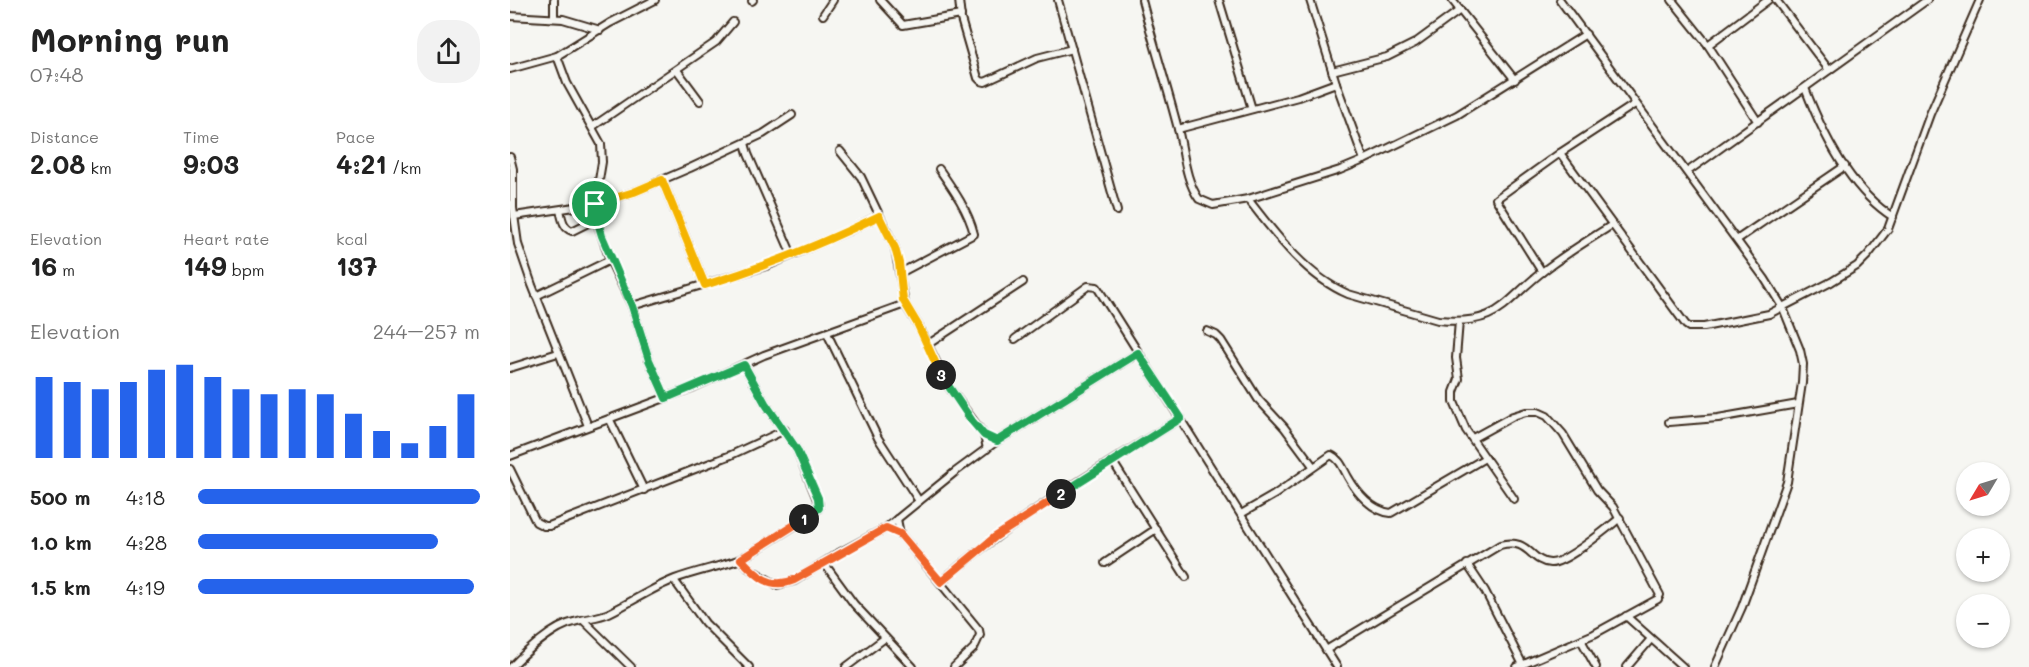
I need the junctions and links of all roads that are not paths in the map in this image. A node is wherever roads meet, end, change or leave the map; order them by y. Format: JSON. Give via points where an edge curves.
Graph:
{"nodes":[{"id":1,"x":554,"y":0,"type":"edge"},
{"id":2,"x":655,"y":0,"type":"edge"},
{"id":3,"x":833,"y":0,"type":"edge"},
{"id":4,"x":880,"y":0,"type":"edge"},
{"id":5,"x":959,"y":0,"type":"edge"},
{"id":6,"x":1058,"y":0,"type":"edge"},
{"id":7,"x":1142,"y":0,"type":"edge"},
{"id":8,"x":1219,"y":0,"type":"edge"},
{"id":9,"x":1310,"y":0,"type":"edge"},
{"id":10,"x":1452,"y":0,"type":"edge"},
{"id":11,"x":1560,"y":0,"type":"edge"},
{"id":12,"x":1672,"y":0,"type":"edge"},
{"id":13,"x":1768,"y":0,"type":"edge"},
{"id":14,"x":1776,"y":0,"type":"edge"},
{"id":15,"x":1927,"y":0,"type":"edge"},
{"id":16,"x":1980,"y":0,"type":"edge"},
{"id":17,"x":1460,"y":10,"type":"junction"},
{"id":18,"x":823,"y":15,"type":"dead end"},
{"id":19,"x":961,"y":15,"type":"junction"},
{"id":20,"x":510,"y":16,"type":"edge"},
{"id":21,"x":554,"y":18,"type":"junction"},
{"id":22,"x":733,"y":22,"type":"dead end"},
{"id":23,"x":600,"y":30,"type":"junction"},
{"id":24,"x":1586,"y":34,"type":"junction"},
{"id":25,"x":1708,"y":45,"type":"junction"},
{"id":26,"x":1072,"y":49,"type":"junction"},
{"id":27,"x":557,"y":56,"type":"junction"},
{"id":28,"x":510,"y":69,"type":"edge"},
{"id":29,"x":677,"y":70,"type":"junction"},
{"id":30,"x":1829,"y":70,"type":"junction"},
{"id":31,"x":1332,"y":71,"type":"junction"},
{"id":32,"x":1515,"y":80,"type":"junction"},
{"id":33,"x":1336,"y":83,"type":"junction"},
{"id":34,"x":1805,"y":88,"type":"junction"},
{"id":35,"x":700,"y":101,"type":"dead end"},
{"id":36,"x":1635,"y":104,"type":"junction"},
{"id":37,"x":1252,"y":109,"type":"junction"},
{"id":38,"x":792,"y":115,"type":"dead end"},
{"id":39,"x":1758,"y":122,"type":"junction"},
{"id":40,"x":592,"y":127,"type":"junction"},
{"id":41,"x":1178,"y":129,"type":"junction"},
{"id":42,"x":745,"y":143,"type":"junction"},
{"id":43,"x":840,"y":151,"type":"dead end"},
{"id":44,"x":1560,"y":153,"type":"junction"},
{"id":45,"x":510,"y":157,"type":"edge"},
{"id":46,"x":1364,"y":160,"type":"junction"},
{"id":47,"x":1845,"y":166,"type":"junction"},
{"id":48,"x":939,"y":169,"type":"dead end"},
{"id":49,"x":1687,"y":172,"type":"junction"},
{"id":50,"x":662,"y":180,"type":"junction"},
{"id":51,"x":511,"y":187,"type":"edge"},
{"id":52,"x":1248,"y":199,"type":"junction"},
{"id":53,"x":595,"y":204,"type":"junction"},
{"id":54,"x":560,"y":210,"type":"junction"},
{"id":55,"x":1117,"y":211,"type":"dead end"},
{"id":56,"x":514,"y":216,"type":"junction"},
{"id":57,"x":879,"y":216,"type":"junction"},
{"id":58,"x":1893,"y":218,"type":"junction"},
{"id":59,"x":597,"y":219,"type":"junction"},
{"id":60,"x":1612,"y":225,"type":"junction"},
{"id":61,"x":1738,"y":239,"type":"junction"},
{"id":62,"x":792,"y":255,"type":"junction"},
{"id":63,"x":610,"y":260,"type":"junction"},
{"id":64,"x":900,"y":273,"type":"junction"},
{"id":65,"x":1542,"y":273,"type":"junction"},
{"id":66,"x":1023,"y":282,"type":"dead end"},
{"id":67,"x":705,"y":285,"type":"junction"},
{"id":68,"x":536,"y":296,"type":"junction"},
{"id":69,"x":904,"y":304,"type":"junction"},
{"id":70,"x":632,"y":306,"type":"junction"},
{"id":71,"x":1783,"y":308,"type":"junction"},
{"id":72,"x":1459,"y":321,"type":"junction"},
{"id":73,"x":1207,"y":331,"type":"dead end"},
{"id":74,"x":827,"y":333,"type":"junction"},
{"id":75,"x":1015,"y":339,"type":"dead end"},
{"id":76,"x":927,"y":345,"type":"junction"},
{"id":77,"x":558,"y":353,"type":"junction"},
{"id":78,"x":1138,"y":353,"type":"junction"},
{"id":79,"x":744,"y":365,"type":"junction"},
{"id":80,"x":510,"y":368,"type":"edge"},
{"id":81,"x":666,"y":398,"type":"junction"},
{"id":82,"x":1798,"y":404,"type":"junction"},
{"id":83,"x":1181,"y":418,"type":"junction"},
{"id":84,"x":610,"y":420,"type":"junction"},
{"id":85,"x":1669,"y":422,"type":"dead end"},
{"id":86,"x":588,"y":426,"type":"junction"},
{"id":87,"x":785,"y":430,"type":"junction"},
{"id":88,"x":984,"y":435,"type":"junction"},
{"id":89,"x":1473,"y":438,"type":"junction"},
{"id":90,"x":997,"y":441,"type":"junction"},
{"id":91,"x":987,"y":449,"type":"junction"},
{"id":92,"x":510,"y":456,"type":"edge"},
{"id":93,"x":1485,"y":458,"type":"junction"},
{"id":94,"x":1113,"y":462,"type":"junction"},
{"id":95,"x":1313,"y":466,"type":"junction"},
{"id":96,"x":510,"y":469,"type":"edge"},
{"id":97,"x":644,"y":489,"type":"junction"},
{"id":98,"x":1514,"y":499,"type":"dead end"},
{"id":99,"x":920,"y":501,"type":"junction"},
{"id":100,"x":1242,"y":514,"type":"junction"},
{"id":101,"x":1620,"y":518,"type":"junction"},
{"id":102,"x":897,"y":519,"type":"junction"},
{"id":103,"x":886,"y":528,"type":"junction"},
{"id":104,"x":1156,"y":529,"type":"junction"},
{"id":105,"x":900,"y":534,"type":"junction"},
{"id":106,"x":741,"y":559,"type":"junction"},
{"id":107,"x":824,"y":563,"type":"junction"},
{"id":108,"x":1105,"y":563,"type":"dead end"},
{"id":109,"x":1467,"y":564,"type":"junction"},
{"id":110,"x":1186,"y":577,"type":"dead end"},
{"id":111,"x":674,"y":580,"type":"junction"},
{"id":112,"x":941,"y":582,"type":"junction"},
{"id":113,"x":1626,"y":616,"type":"junction"},
{"id":114,"x":583,"y":621,"type":"junction"},
{"id":115,"x":885,"y":638,"type":"junction"},
{"id":116,"x":1651,"y":639,"type":"junction"},
{"id":117,"x":1581,"y":640,"type":"junction"},
{"id":118,"x":1326,"y":650,"type":"junction"},
{"id":119,"x":1520,"y":666,"type":"edge"},
{"id":120,"x":511,"y":667,"type":"edge"},
{"id":121,"x":631,"y":667,"type":"edge"},
{"id":122,"x":749,"y":667,"type":"edge"},
{"id":123,"x":846,"y":667,"type":"edge"},
{"id":124,"x":913,"y":667,"type":"edge"},
{"id":125,"x":954,"y":667,"type":"edge"},
{"id":126,"x":1337,"y":667,"type":"edge"},
{"id":127,"x":1596,"y":667,"type":"edge"},
{"id":128,"x":1627,"y":667,"type":"edge"},
{"id":129,"x":1683,"y":667,"type":"edge"},
{"id":130,"x":1715,"y":667,"type":"edge"}],
"edges":[{"from":1,"to":21,"type":"street"},
{"from":2,"to":23,"type":"street"},
{"from":3,"to":18,"type":"street"},
{"from":4,"to":19,"type":"street","via":[[903,25]]},
{"from":5,"to":19,"type":"street"},
{"from":6,"to":26,"type":"street"},
{"from":7,"to":41,"type":"street"},
{"from":8,"to":37,"type":"street"},
{"from":9,"to":31,"type":"street"},
{"from":10,"to":17,"type":"street"},
{"from":11,"to":24,"type":"street"},
{"from":12,"to":25,"type":"street"},
{"from":13,"to":25,"type":"street"},
{"from":14,"to":30,"type":"street"},
{"from":15,"to":30,"type":"street"},
{"from":16,"to":58,"type":"street","via":[[1930,114]]},
{"from":17,"to":31,"type":"street","via":[[1415,43],[1387,57]]},
{"from":17,"to":32,"type":"street"},
{"from":19,"to":26,"type":"street","via":[[981,81],[1037,58]]},
{"from":20,"to":21,"type":"street"},
{"from":21,"to":23,"type":"street"},
{"from":22,"to":29,"type":"street","via":[[716,42]]},
{"from":23,"to":27,"type":"street"},
{"from":24,"to":32,"type":"street"},
{"from":24,"to":36,"type":"street"},
{"from":25,"to":39,"type":"street"},
{"from":26,"to":55,"type":"street"},
{"from":27,"to":28,"type":"street"},
{"from":27,"to":40,"type":"street"},
{"from":29,"to":35,"type":"street"},
{"from":29,"to":40,"type":"street"},
{"from":30,"to":34,"type":"street"},
{"from":31,"to":33,"type":"street"},
{"from":32,"to":46,"type":"street","via":[[1457,115]]},
{"from":33,"to":37,"type":"street"},
{"from":33,"to":46,"type":"street"},
{"from":34,"to":39,"type":"street"},
{"from":34,"to":47,"type":"street"},
{"from":36,"to":44,"type":"street"},
{"from":36,"to":49,"type":"street"},
{"from":37,"to":41,"type":"street"},
{"from":38,"to":42,"type":"street"},
{"from":39,"to":49,"type":"street"},
{"from":40,"to":53,"type":"street","via":[[602,152]]},
{"from":41,"to":52,"type":"street","via":[[1188,175],[1199,199],[1213,205]]},
{"from":42,"to":50,"type":"street"},
{"from":42,"to":62,"type":"street"},
{"from":43,"to":57,"type":"street","via":[[861,177]]},
{"from":44,"to":60,"type":"street"},
{"from":44,"to":65,"type":"street","via":[[1496,199]]},
{"from":45,"to":51,"type":"street"},
{"from":46,"to":52,"type":"street"},
{"from":47,"to":58,"type":"street","via":[[1870,201]]},
{"from":47,"to":61,"type":"street"},
{"from":48,"to":64,"type":"street","via":[[964,208],[974,234]]},
{"from":49,"to":61,"type":"street"},
{"from":50,"to":53,"type":"street"},
{"from":50,"to":67,"type":"street"},
{"from":51,"to":56,"type":"street"},
{"from":52,"to":72,"type":"street","via":[[1274,233],[1336,289],[1438,320]]},
{"from":53,"to":54,"type":"street"},
{"from":53,"to":59,"type":"street"},
{"from":54,"to":56,"type":"street"},
{"from":54,"to":59,"type":"street","via":[[566,227],[572,231]]},
{"from":56,"to":68,"type":"street","via":[[518,244]]},
{"from":57,"to":62,"type":"street"},
{"from":57,"to":64,"type":"street","via":[[895,248]]},
{"from":58,"to":71,"type":"street","via":[[1857,266]]},
{"from":59,"to":63,"type":"street"},
{"from":60,"to":65,"type":"street"},
{"from":60,"to":71,"type":"street","via":[[1689,327],[1758,317]]},
{"from":61,"to":71,"type":"street"},
{"from":62,"to":67,"type":"street"},
{"from":63,"to":68,"type":"street"},
{"from":63,"to":70,"type":"street"},
{"from":64,"to":69,"type":"street"},
{"from":65,"to":72,"type":"street","via":[[1498,310],[1481,319]]},
{"from":66,"to":76,"type":"street"},
{"from":67,"to":70,"type":"street"},
{"from":68,"to":77,"type":"street"},
{"from":69,"to":74,"type":"street"},
{"from":69,"to":76,"type":"street"},
{"from":70,"to":81,"type":"street"},
{"from":71,"to":82,"type":"street","via":[[1803,364]]},
{"from":72,"to":89,"type":"street","via":[[1459,379],[1454,396],[1466,430]]},
{"from":73,"to":95,"type":"street","via":[[1221,340],[1258,399]]},
{"from":74,"to":79,"type":"street"},
{"from":74,"to":99,"type":"street","via":[[878,438]]},
{"from":75,"to":78,"type":"street","via":[[1094,285]]},
{"from":76,"to":88,"type":"street","via":[[948,386]]},
{"from":77,"to":80,"type":"street"},
{"from":77,"to":86,"type":"street"},
{"from":78,"to":83,"type":"street"},
{"from":78,"to":90,"type":"street"},
{"from":79,"to":81,"type":"street"},
{"from":79,"to":87,"type":"street"},
{"from":81,"to":84,"type":"street"},
{"from":82,"to":85,"type":"street"},
{"from":82,"to":130,"type":"street","via":[[1787,482],[1742,608]]},
{"from":83,"to":94,"type":"street"},
{"from":83,"to":100,"type":"street"},
{"from":84,"to":86,"type":"street"},
{"from":84,"to":97,"type":"street"},
{"from":86,"to":92,"type":"street"},
{"from":87,"to":97,"type":"street"},
{"from":87,"to":106,"type":"street","via":[[818,498],[819,508]]},
{"from":88,"to":90,"type":"street"},
{"from":88,"to":91,"type":"street"},
{"from":89,"to":93,"type":"street"},
{"from":89,"to":101,"type":"street","via":[[1526,412],[1547,416]]},
{"from":90,"to":91,"type":"street"},
{"from":91,"to":99,"type":"street"},
{"from":93,"to":95,"type":"street","via":[[1391,513],[1373,505],[1356,490],[1335,456],[1327,456]]},
{"from":93,"to":98,"type":"street"},
{"from":94,"to":104,"type":"street"},
{"from":94,"to":112,"type":"street","via":[[995,537]]},
{"from":95,"to":100,"type":"street"},
{"from":96,"to":97,"type":"street","via":[[536,522],[544,526]]},
{"from":99,"to":102,"type":"street"},
{"from":100,"to":118,"type":"street"},
{"from":101,"to":109,"type":"street","via":[[1556,562],[1546,562],[1521,545],[1507,543]]},
{"from":101,"to":113,"type":"street","via":[[1659,595]]},
{"from":102,"to":103,"type":"street"},
{"from":102,"to":105,"type":"street"},
{"from":103,"to":105,"type":"street"},
{"from":103,"to":107,"type":"street"},
{"from":104,"to":108,"type":"street"},
{"from":104,"to":110,"type":"street"},
{"from":105,"to":112,"type":"street"},
{"from":106,"to":107,"type":"street","via":[[777,585]]},
{"from":106,"to":111,"type":"street"},
{"from":107,"to":115,"type":"street"},
{"from":109,"to":118,"type":"street"},
{"from":109,"to":119,"type":"street","via":[[1485,591]]},
{"from":111,"to":114,"type":"street","via":[[610,613]]},
{"from":111,"to":122,"type":"street","via":[[705,623]]},
{"from":112,"to":125,"type":"street","via":[[980,635],[974,648]]},
{"from":113,"to":116,"type":"street"},
{"from":113,"to":117,"type":"street"},
{"from":114,"to":120,"type":"street","via":[[553,633]]},
{"from":114,"to":121,"type":"street"},
{"from":115,"to":123,"type":"street"},
{"from":115,"to":124,"type":"street"},
{"from":116,"to":128,"type":"street"},
{"from":116,"to":129,"type":"street"},
{"from":117,"to":119,"type":"street"},
{"from":117,"to":127,"type":"street"},
{"from":118,"to":126,"type":"street"}]}
